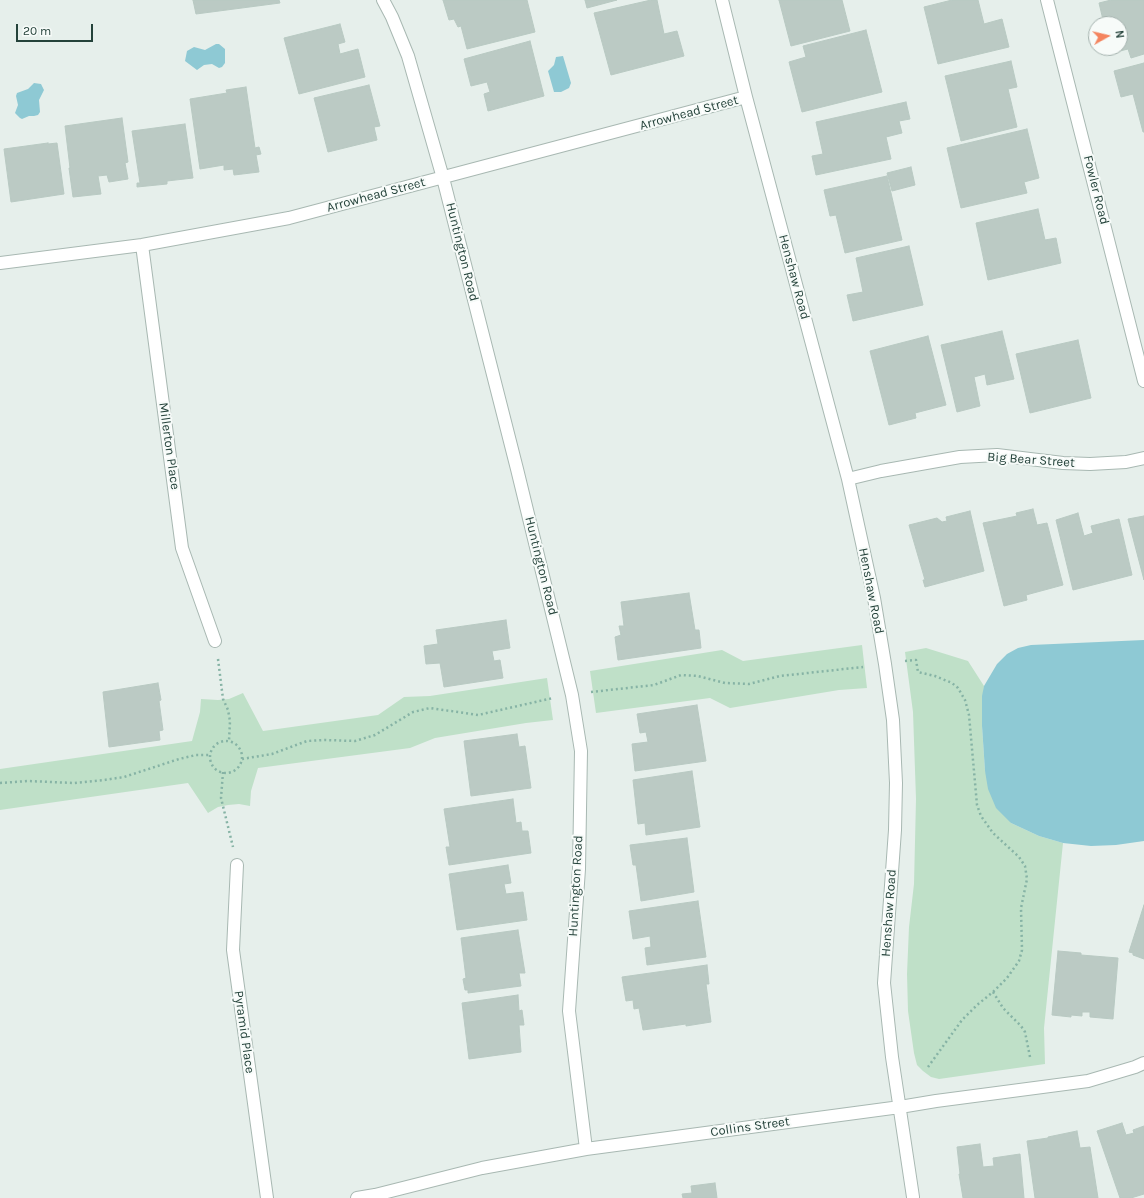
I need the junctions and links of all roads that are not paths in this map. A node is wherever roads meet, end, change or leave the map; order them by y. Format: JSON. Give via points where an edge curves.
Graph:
{"nodes":[{"id":1,"x":383,"y":0,"type":"edge"},
{"id":2,"x":722,"y":0,"type":"edge"},
{"id":3,"x":1048,"y":0,"type":"edge"},
{"id":4,"x":746,"y":97,"type":"junction"},
{"id":5,"x":443,"y":178,"type":"junction"},
{"id":6,"x":142,"y":245,"type":"junction"},
{"id":7,"x":0,"y":263,"type":"edge"},
{"id":8,"x":1144,"y":381,"type":"edge"},
{"id":9,"x":1144,"y":458,"type":"edge"},
{"id":10,"x":848,"y":479,"type":"junction"},
{"id":11,"x":216,"y":641,"type":"road end"},
{"id":12,"x":237,"y":865,"type":"road end"},
{"id":13,"x":1144,"y":1063,"type":"edge"},
{"id":14,"x":900,"y":1107,"type":"junction"},
{"id":15,"x":586,"y":1149,"type":"junction"},
{"id":16,"x":267,"y":1198,"type":"edge"},
{"id":17,"x":357,"y":1198,"type":"edge"},
{"id":18,"x":913,"y":1198,"type":"edge"}],
"edges":[{"from":1,"to":5,"type":"street","name":"Huntington Road","via":[[408,56]]},
{"from":2,"to":4,"type":"street","name":"Henshaw Road"},
{"from":3,"to":8,"type":"street","name":"Fowler Road"},
{"from":4,"to":5,"type":"street","name":"Arrowhead Street"},
{"from":4,"to":10,"type":"street","name":"Henshaw Road"},
{"from":5,"to":6,"type":"street","name":"Arrowhead Street","via":[[289,218]]},
{"from":5,"to":15,"type":"street","name":"Huntington Road","via":[[572,695],[581,751],[579,869],[569,1011]]},
{"from":6,"to":7,"type":"street","name":"Arrowhead Street"},
{"from":6,"to":11,"type":"street","name":"Millerton Place","via":[[182,548]]},
{"from":9,"to":10,"type":"street","name":"Big Bear Street","via":[[1090,464],[998,456],[960,457]]},
{"from":10,"to":14,"type":"street","name":"Henshaw Road","via":[[874,598],[893,720],[895,830],[884,983]]},
{"from":12,"to":16,"type":"street","name":"Pyramid Place","via":[[233,950]]},
{"from":13,"to":14,"type":"street","name":"Collins Street","via":[[1088,1081]]},
{"from":14,"to":15,"type":"street","name":"Collins Street"},
{"from":14,"to":18,"type":"street","name":"Henshaw Road"},
{"from":15,"to":17,"type":"street","name":"Collins Street","via":[[482,1168]]}]}
